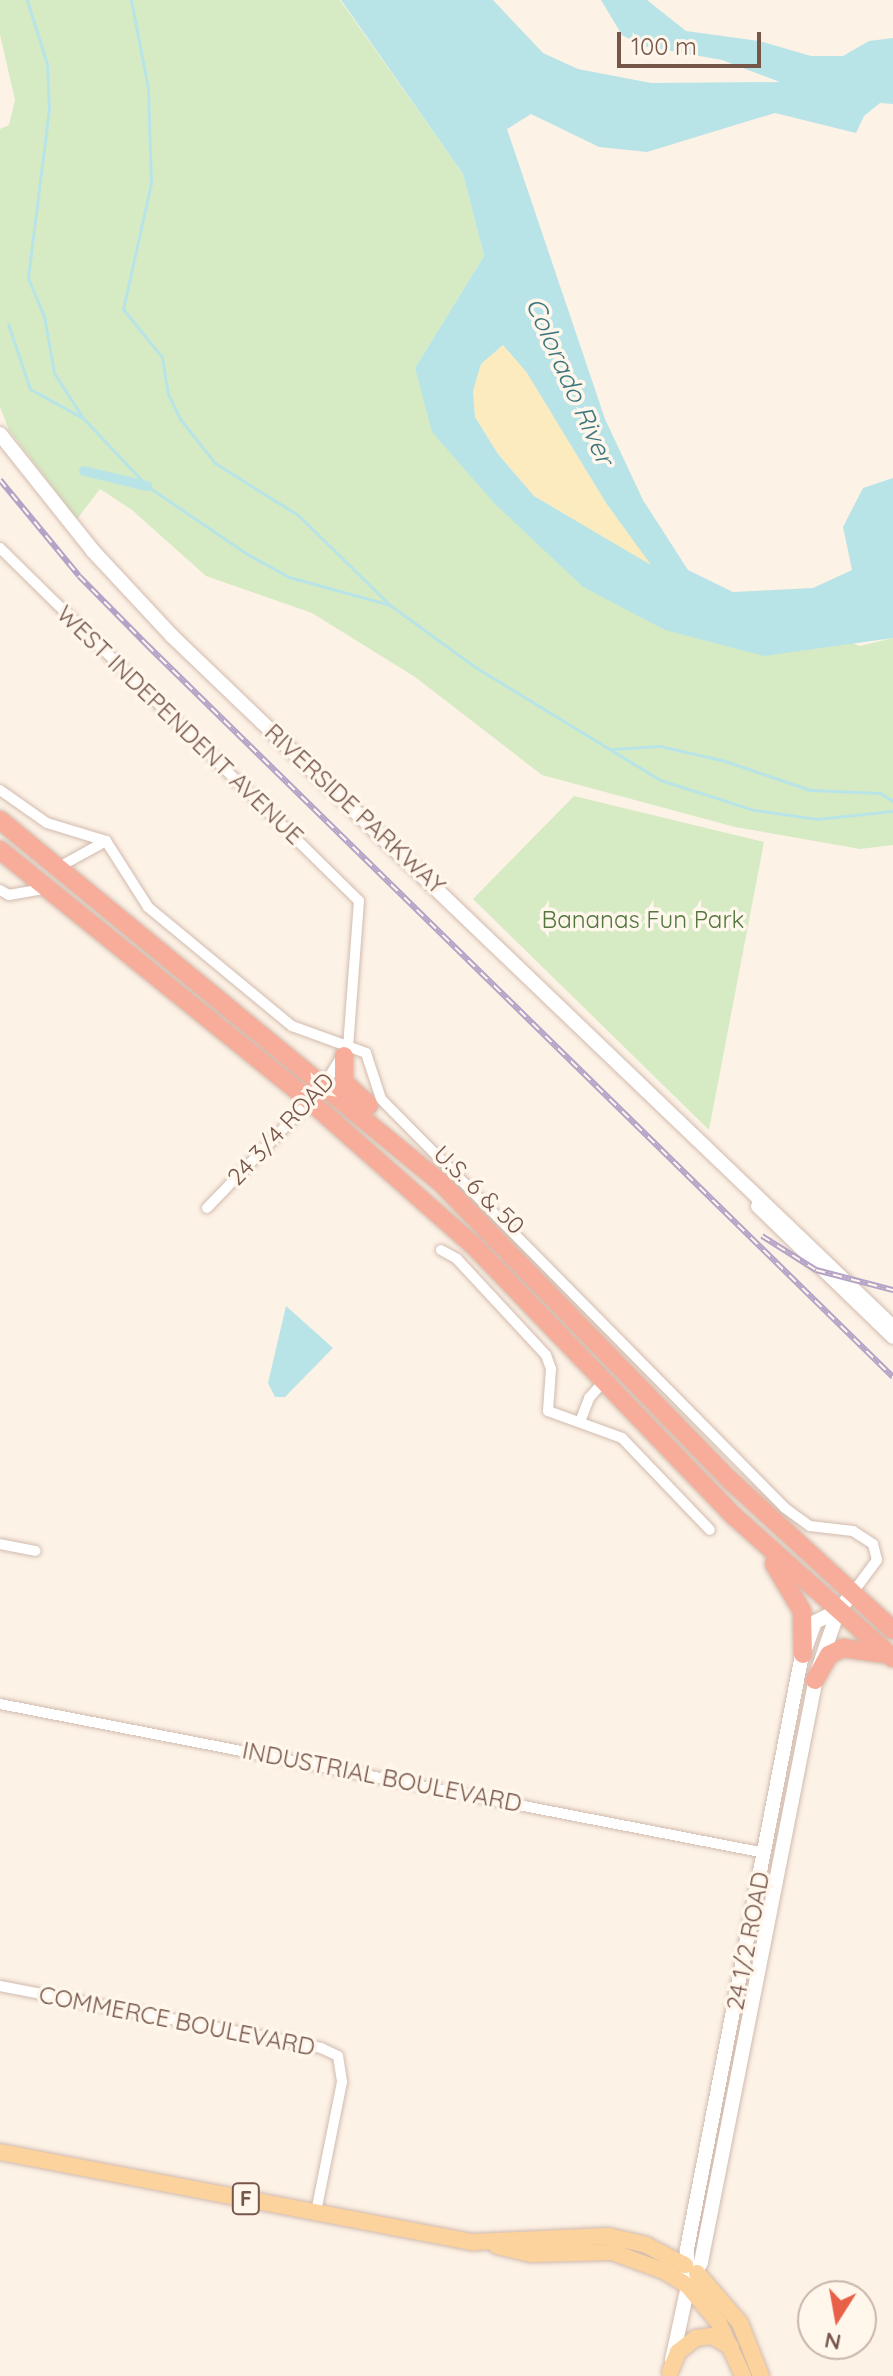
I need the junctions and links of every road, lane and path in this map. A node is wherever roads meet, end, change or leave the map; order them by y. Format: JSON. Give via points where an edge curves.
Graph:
{"nodes":[{"id":1,"x":0,"y":434,"type":"edge"},
{"id":2,"x":0,"y":548,"type":"edge"},
{"id":3,"x":0,"y":790,"type":"edge"},
{"id":4,"x":0,"y":820,"type":"edge"},
{"id":5,"x":0,"y":835,"type":"edge"},
{"id":6,"x":106,"y":841,"type":"junction"},
{"id":7,"x":0,"y":850,"type":"edge"},
{"id":8,"x":59,"y":867,"type":"junction"},
{"id":9,"x":47,"y":888,"type":"junction"},
{"id":10,"x":0,"y":890,"type":"edge"},
{"id":11,"x":359,"y":901,"type":"joint"},
{"id":12,"x":199,"y":981,"type":"junction"},
{"id":13,"x":346,"y":1051,"type":"junction"},
{"id":14,"x":324,"y":1086,"type":"junction"},
{"id":15,"x":308,"y":1105,"type":"junction"},
{"id":16,"x":726,"y":1169,"type":"junction"},
{"id":17,"x":207,"y":1208,"type":"dead end"},
{"id":18,"x":466,"y":1208,"type":"junction"},
{"id":19,"x":441,"y":1250,"type":"dead end"},
{"id":20,"x":893,"y":1327,"type":"edge"},
{"id":21,"x":893,"y":1337,"type":"edge"},
{"id":22,"x":605,"y":1380,"type":"junction"},
{"id":23,"x":580,"y":1422,"type":"junction"},
{"id":24,"x":732,"y":1482,"type":"junction"},
{"id":25,"x":734,"y":1516,"type":"junction"},
{"id":26,"x":710,"y":1530,"type":"dead end"},
{"id":27,"x":0,"y":1544,"type":"edge"},
{"id":28,"x":35,"y":1551,"type":"dead end"},
{"id":29,"x":851,"y":1595,"type":"junction"},
{"id":30,"x":838,"y":1611,"type":"junction"},
{"id":31,"x":893,"y":1630,"type":"edge"},
{"id":32,"x":803,"y":1654,"type":"junction"},
{"id":33,"x":893,"y":1658,"type":"edge"},
{"id":34,"x":815,"y":1680,"type":"junction"},
{"id":35,"x":0,"y":1704,"type":"edge"},
{"id":36,"x":776,"y":1796,"type":"junction"},
{"id":37,"x":765,"y":1853,"type":"junction"},
{"id":38,"x":781,"y":1861,"type":"junction"},
{"id":39,"x":768,"y":1924,"type":"junction"},
{"id":40,"x":0,"y":1986,"type":"edge"},
{"id":41,"x":0,"y":2152,"type":"edge"},
{"id":42,"x":316,"y":2212,"type":"junction"},
{"id":43,"x":690,"y":2275,"type":"junction"},
{"id":44,"x":736,"y":2353,"type":"junction"},
{"id":45,"x":670,"y":2374,"type":"edge"},
{"id":46,"x":743,"y":2376,"type":"edge"},
{"id":47,"x":761,"y":2376,"type":"edge"}],
"edges":[{"from":1,"to":16,"type":"main road","name":"RIVERSIDE PARKWAY","via":[[93,551],[172,636]]},
{"from":2,"to":11,"type":"street","name":"WEST INDEPENDENT AVENUE"},
{"from":3,"to":6,"type":"street","via":[[47,823]]},
{"from":4,"to":8,"type":"highway","name":"U.S. 6 & 50"},
{"from":5,"to":8,"type":"highway","via":[[41,867]]},
{"from":6,"to":8,"type":"street"},
{"from":6,"to":13,"type":"street","via":[[148,907],[292,1026]]},
{"from":7,"to":9,"type":"highway","name":"U.S. 6 & 50"},
{"from":8,"to":12,"type":"highway","name":"U.S. 6 & 50"},
{"from":9,"to":10,"type":"street","via":[[9,895]]},
{"from":9,"to":12,"type":"highway","via":[[63,888],[80,898],[152,956]]},
{"from":9,"to":15,"type":"highway","name":"U.S. 6 & 50"},
{"from":11,"to":13,"type":"street","name":"24 3/4 ROAD"},
{"from":12,"to":14,"type":"highway","name":"U.S. 6 & 50"},
{"from":13,"to":14,"type":"street","name":"24 3/4 ROAD"},
{"from":13,"to":18,"type":"highway","via":[[344,1082],[444,1172]]},
{"from":13,"to":29,"type":"street","via":[[366,1053],[381,1099],[785,1508],[810,1526],[853,1531],[869,1539],[877,1560]]},
{"from":14,"to":15,"type":"street","name":"24 3/4 ROAD"},
{"from":14,"to":18,"type":"highway","name":"U.S. 6 & 50"},
{"from":15,"to":17,"type":"street","name":"24 3/4 ROAD"},
{"from":15,"to":18,"type":"highway","via":[[331,1103],[435,1193]]},
{"from":15,"to":22,"type":"highway","name":"U.S. 6 & 50","via":[[482,1253]]},
{"from":16,"to":20,"type":"main road","name":"RIVERSIDE PARKWAY"},
{"from":16,"to":21,"type":"main road","name":"RIVERSIDE PARKWAY","via":[[774,1224]]},
{"from":18,"to":24,"type":"highway","name":"U.S. 6 & 50"},
{"from":19,"to":23,"type":"street","via":[[457,1259],[546,1355],[551,1369],[548,1411]]},
{"from":22,"to":23,"type":"street","via":[[589,1398]]},
{"from":22,"to":24,"type":"highway","via":[[620,1381],[704,1466]]},
{"from":22,"to":25,"type":"highway","name":"U.S. 6 & 50"},
{"from":23,"to":26,"type":"street","via":[[629,1443]]},
{"from":24,"to":29,"type":"highway","name":"U.S. 6 & 50"},
{"from":25,"to":30,"type":"highway","name":"U.S. 6 & 50"},
{"from":25,"to":32,"type":"highway","via":[[795,1594],[802,1611]]},
{"from":27,"to":28,"type":"street"},
{"from":29,"to":30,"type":"main road","name":"24 1/2 ROAD"},
{"from":29,"to":31,"type":"highway","name":"U.S. 6 & 50"},
{"from":30,"to":32,"type":"main road","name":"24 1/2 ROAD","via":[[815,1622]]},
{"from":30,"to":33,"type":"highway","name":"U.S. 6 & 50"},
{"from":30,"to":34,"type":"main road","name":"24 1/2 ROAD"},
{"from":32,"to":36,"type":"main road","name":"24 1/2 ROAD"},
{"from":33,"to":34,"type":"highway","via":[[843,1648],[829,1655]]},
{"from":34,"to":38,"type":"main road","name":"24 1/2 ROAD"},
{"from":35,"to":37,"type":"street","name":"INDUSTRIAL BOULEVARD"},
{"from":36,"to":37,"type":"main road","name":"24 1/2 ROAD"},
{"from":36,"to":38,"type":"main road","via":[[774,1850]]},
{"from":37,"to":39,"type":"main road","via":[[771,1870]]},
{"from":37,"to":43,"type":"main road","name":"24 1/2 ROAD"},
{"from":38,"to":39,"type":"main road","name":"24 1/2 ROAD"},
{"from":39,"to":43,"type":"main road","name":"24 1/2 ROAD"},
{"from":40,"to":42,"type":"street","name":"COMMERCE BOULEVARD","via":[[321,2048],[338,2056],[343,2071]]},
{"from":41,"to":42,"type":"main road","number":"F"},
{"from":42,"to":43,"type":"main road","number":"F","via":[[532,2254],[612,2252]]},
{"from":43,"to":44,"type":"main road","number":"F"},
{"from":43,"to":45,"type":"main road","name":"24 1/2 ROAD"},
{"from":43,"to":47,"type":"main road","number":"F","via":[[740,2323]]},
{"from":44,"to":45,"type":"main road","via":[[719,2338],[696,2338],[678,2352]]},
{"from":44,"to":46,"type":"main road","number":"F"}]}
